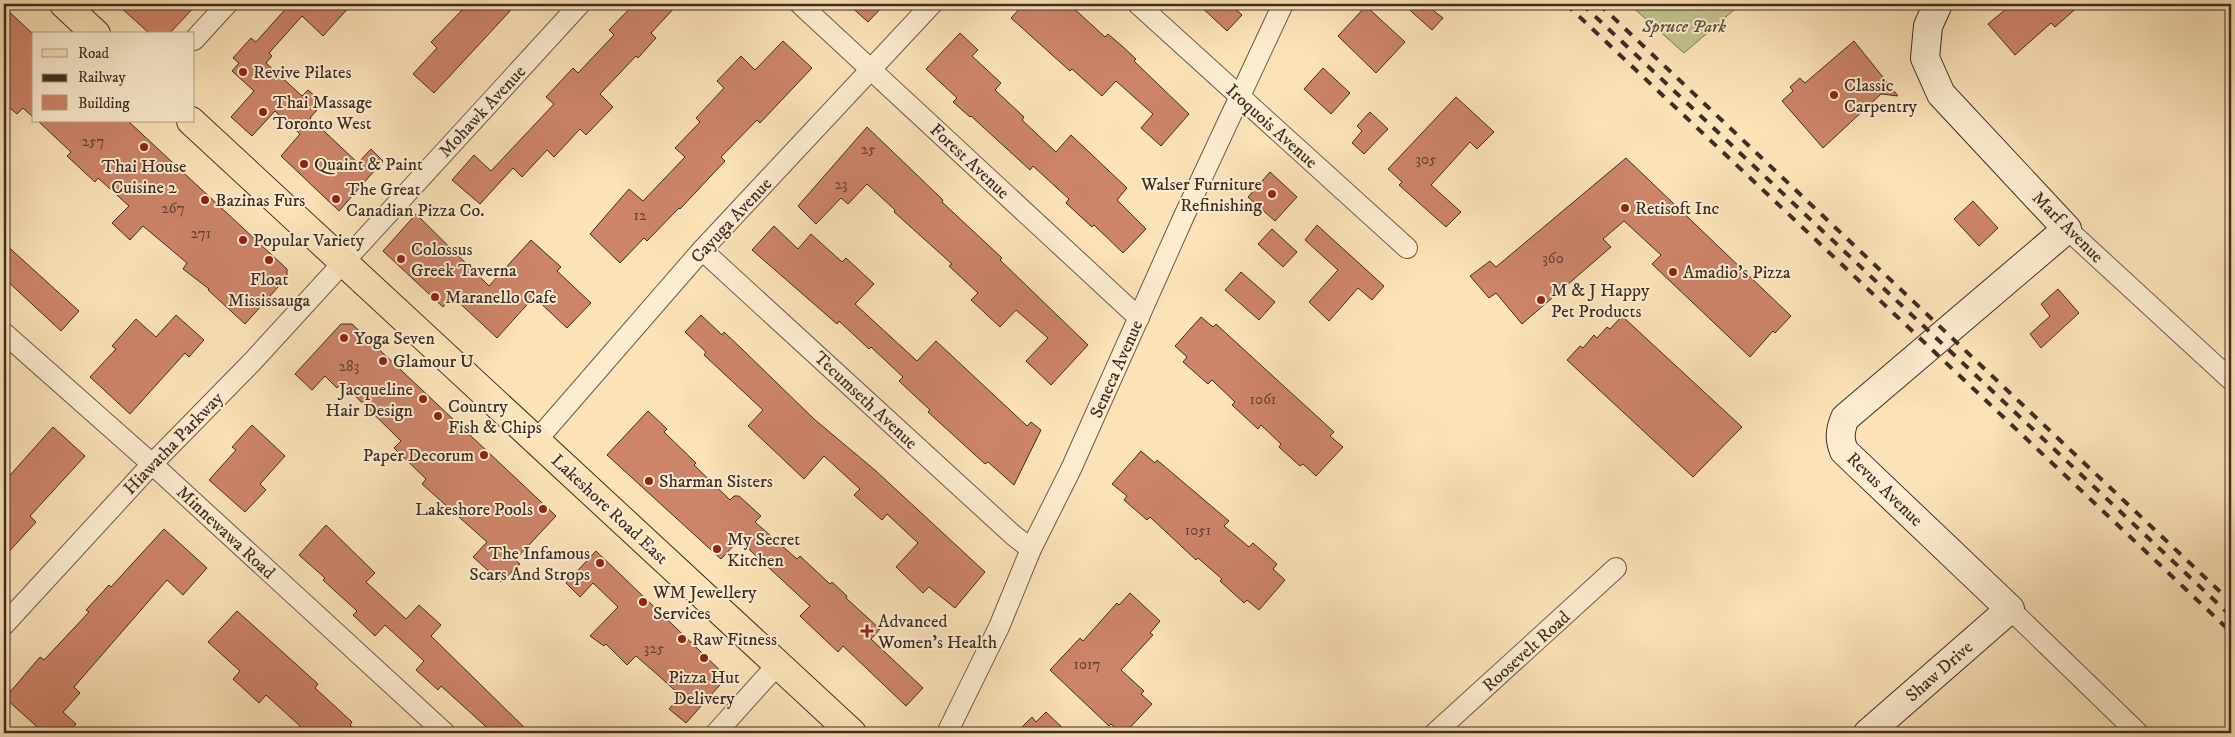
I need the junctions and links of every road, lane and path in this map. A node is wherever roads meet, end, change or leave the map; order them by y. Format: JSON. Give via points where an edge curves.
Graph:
{"nodes":[{"id":1,"x":64,"y":4,"type":"edge"},
{"id":2,"x":227,"y":4,"type":"edge"},
{"id":3,"x":580,"y":4,"type":"edge"},
{"id":4,"x":800,"y":4,"type":"edge"},
{"id":5,"x":932,"y":4,"type":"edge"},
{"id":6,"x":1138,"y":4,"type":"edge"},
{"id":7,"x":1283,"y":4,"type":"edge"},
{"id":8,"x":1938,"y":4,"type":"edge"},
{"id":9,"x":94,"y":32,"type":"edge"},
{"id":10,"x":195,"y":39,"type":"edge"},
{"id":11,"x":871,"y":70,"type":"junction"},
{"id":12,"x":1240,"y":98,"type":"junction"},
{"id":13,"x":192,"y":122,"type":"edge"},
{"id":14,"x":2067,"y":229,"type":"junction"},
{"id":15,"x":1407,"y":248,"type":"dead end"},
{"id":16,"x":702,"y":250,"type":"junction"},
{"id":17,"x":343,"y":262,"type":"junction"},
{"id":18,"x":1139,"y":318,"type":"junction"},
{"id":19,"x":4,"y":333,"type":"edge"},
{"id":20,"x":2231,"y":380,"type":"edge"},
{"id":21,"x":536,"y":441,"type":"junction"},
{"id":22,"x":152,"y":464,"type":"junction"},
{"id":23,"x":1031,"y":549,"type":"junction"},
{"id":24,"x":1616,"y":568,"type":"dead end"},
{"id":25,"x":2010,"y":609,"type":"junction"},
{"id":26,"x":4,"y":625,"type":"edge"},
{"id":27,"x":778,"y":664,"type":"junction"},
{"id":28,"x":445,"y":733,"type":"edge"},
{"id":29,"x":716,"y":733,"type":"edge"},
{"id":30,"x":852,"y":733,"type":"edge"},
{"id":31,"x":947,"y":733,"type":"edge"},
{"id":32,"x":1435,"y":733,"type":"edge"},
{"id":33,"x":1868,"y":733,"type":"edge"},
{"id":34,"x":2138,"y":733,"type":"edge"}],
"edges":[{"from":1,"to":9,"type":"main road"},
{"from":2,"to":10,"type":"street"},
{"from":3,"to":17,"type":"street","name":"Mohawk Avenue"},
{"from":4,"to":11,"type":"street","name":"Forest Avenue"},
{"from":5,"to":11,"type":"street","name":"Cayuga Avenue"},
{"from":6,"to":12,"type":"street","name":"Iroquois Avenue"},
{"from":7,"to":12,"type":"street","name":"Seneca Avenue"},
{"from":8,"to":14,"type":"street","name":"Marf Avenue","via":[[1928,26],[1925,58],[1941,94]]},
{"from":11,"to":16,"type":"street","name":"Cayuga Avenue"},
{"from":11,"to":18,"type":"street","name":"Forest Avenue"},
{"from":12,"to":15,"type":"street","name":"Iroquois Avenue"},
{"from":12,"to":18,"type":"street","name":"Seneca Avenue"},
{"from":13,"to":17,"type":"main road","name":"Lakeshore Road East"},
{"from":14,"to":20,"type":"street","name":"Marf Avenue"},
{"from":14,"to":25,"type":"street","name":"Revus Avenue","via":[[1856,407],[1844,418],[1841,428],[1840,442],[1844,451]]},
{"from":16,"to":21,"type":"street","name":"Cayuga Avenue"},
{"from":16,"to":23,"type":"street","name":"Tecumseth Avenue"},
{"from":17,"to":21,"type":"main road","name":"Lakeshore Road East"},
{"from":17,"to":22,"type":"street","name":"Hiawatha Parkway","via":[[253,361]]},
{"from":18,"to":23,"type":"street","name":"Seneca Avenue"},
{"from":19,"to":22,"type":"street","name":"Minnewawa Road"},
{"from":21,"to":27,"type":"main road","name":"Lakeshore Road East"},
{"from":22,"to":26,"type":"street","name":"Hiawatha Parkway"},
{"from":22,"to":28,"type":"street","name":"Minnewawa Road"},
{"from":23,"to":31,"type":"street","name":"Seneca Avenue","via":[[999,627]]},
{"from":24,"to":32,"type":"street","name":"Roosevelt Road"},
{"from":25,"to":33,"type":"street","name":"Shaw Drive"},
{"from":25,"to":34,"type":"street","name":"Revus Avenue"},
{"from":27,"to":29,"type":"street"},
{"from":27,"to":30,"type":"main road","name":"Lakeshore Road East"}]}
